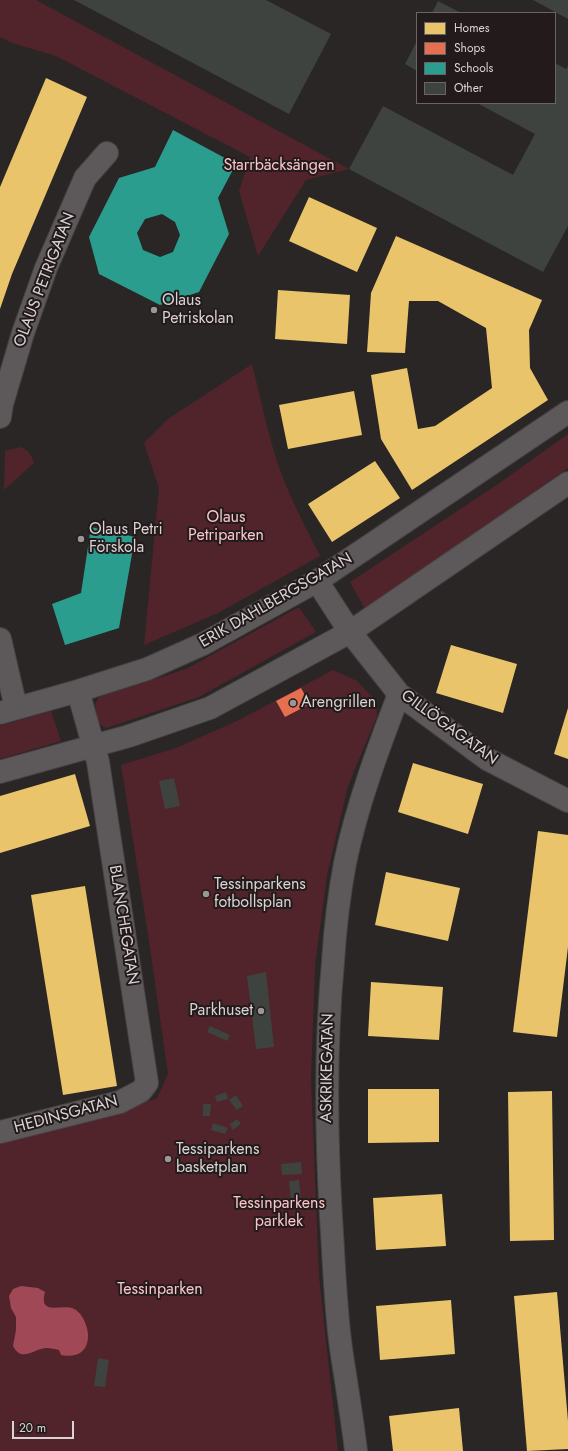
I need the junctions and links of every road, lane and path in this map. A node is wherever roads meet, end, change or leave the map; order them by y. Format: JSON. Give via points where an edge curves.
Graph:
{"nodes":[{"id":1,"x":107,"y":153,"type":"dead end"},
{"id":2,"x":568,"y":412,"type":"edge"},
{"id":3,"x":0,"y":417,"type":"edge"},
{"id":4,"x":568,"y":483,"type":"edge"},
{"id":5,"x":317,"y":581,"type":"junction"},
{"id":6,"x":350,"y":632,"type":"junction"},
{"id":7,"x":0,"y":639,"type":"edge"},
{"id":8,"x":78,"y":691,"type":"junction"},
{"id":9,"x":399,"y":694,"type":"junction"},
{"id":10,"x":8,"y":710,"type":"edge"},
{"id":11,"x":94,"y":746,"type":"junction"},
{"id":12,"x":0,"y":772,"type":"edge"},
{"id":13,"x":568,"y":801,"type":"edge"},
{"id":14,"x":131,"y":1097,"type":"joint"},
{"id":15,"x":0,"y":1132,"type":"edge"},
{"id":16,"x":356,"y":1451,"type":"edge"}],
"edges":[{"from":1,"to":3,"type":"street","name":"OLAUS PETRIGATAN","via":[[85,178],[46,268],[23,333]]},
{"from":2,"to":5,"type":"street","name":"ERIK DAHLBERGSGATAN"},
{"from":4,"to":6,"type":"street"},
{"from":5,"to":6,"type":"street","name":"GILLÖGAGATAN"},
{"from":5,"to":8,"type":"street","name":"ERIK DAHLBERGSGATAN","via":[[203,644],[147,669]]},
{"from":6,"to":9,"type":"street","name":"GILLÖGAGATAN"},
{"from":6,"to":11,"type":"street","via":[[210,708]]},
{"from":7,"to":10,"type":"street"},
{"from":8,"to":10,"type":"street","name":"ERIK DAHLBERGSGATAN"},
{"from":8,"to":11,"type":"street","name":"BLANCHEGATAN"},
{"from":9,"to":13,"type":"street","name":"GILLÖGAGATAN","via":[[487,759]]},
{"from":9,"to":16,"type":"street","name":"ASKRIKEGATAN","via":[[360,804],[345,863],[335,928],[329,1008],[327,1096],[334,1261],[341,1347]]},
{"from":11,"to":12,"type":"street"},
{"from":11,"to":14,"type":"street","name":"BLANCHEGATAN","via":[[147,1077],[146,1086]]},
{"from":14,"to":15,"type":"street","name":"HEDINSGATAN"}]}
